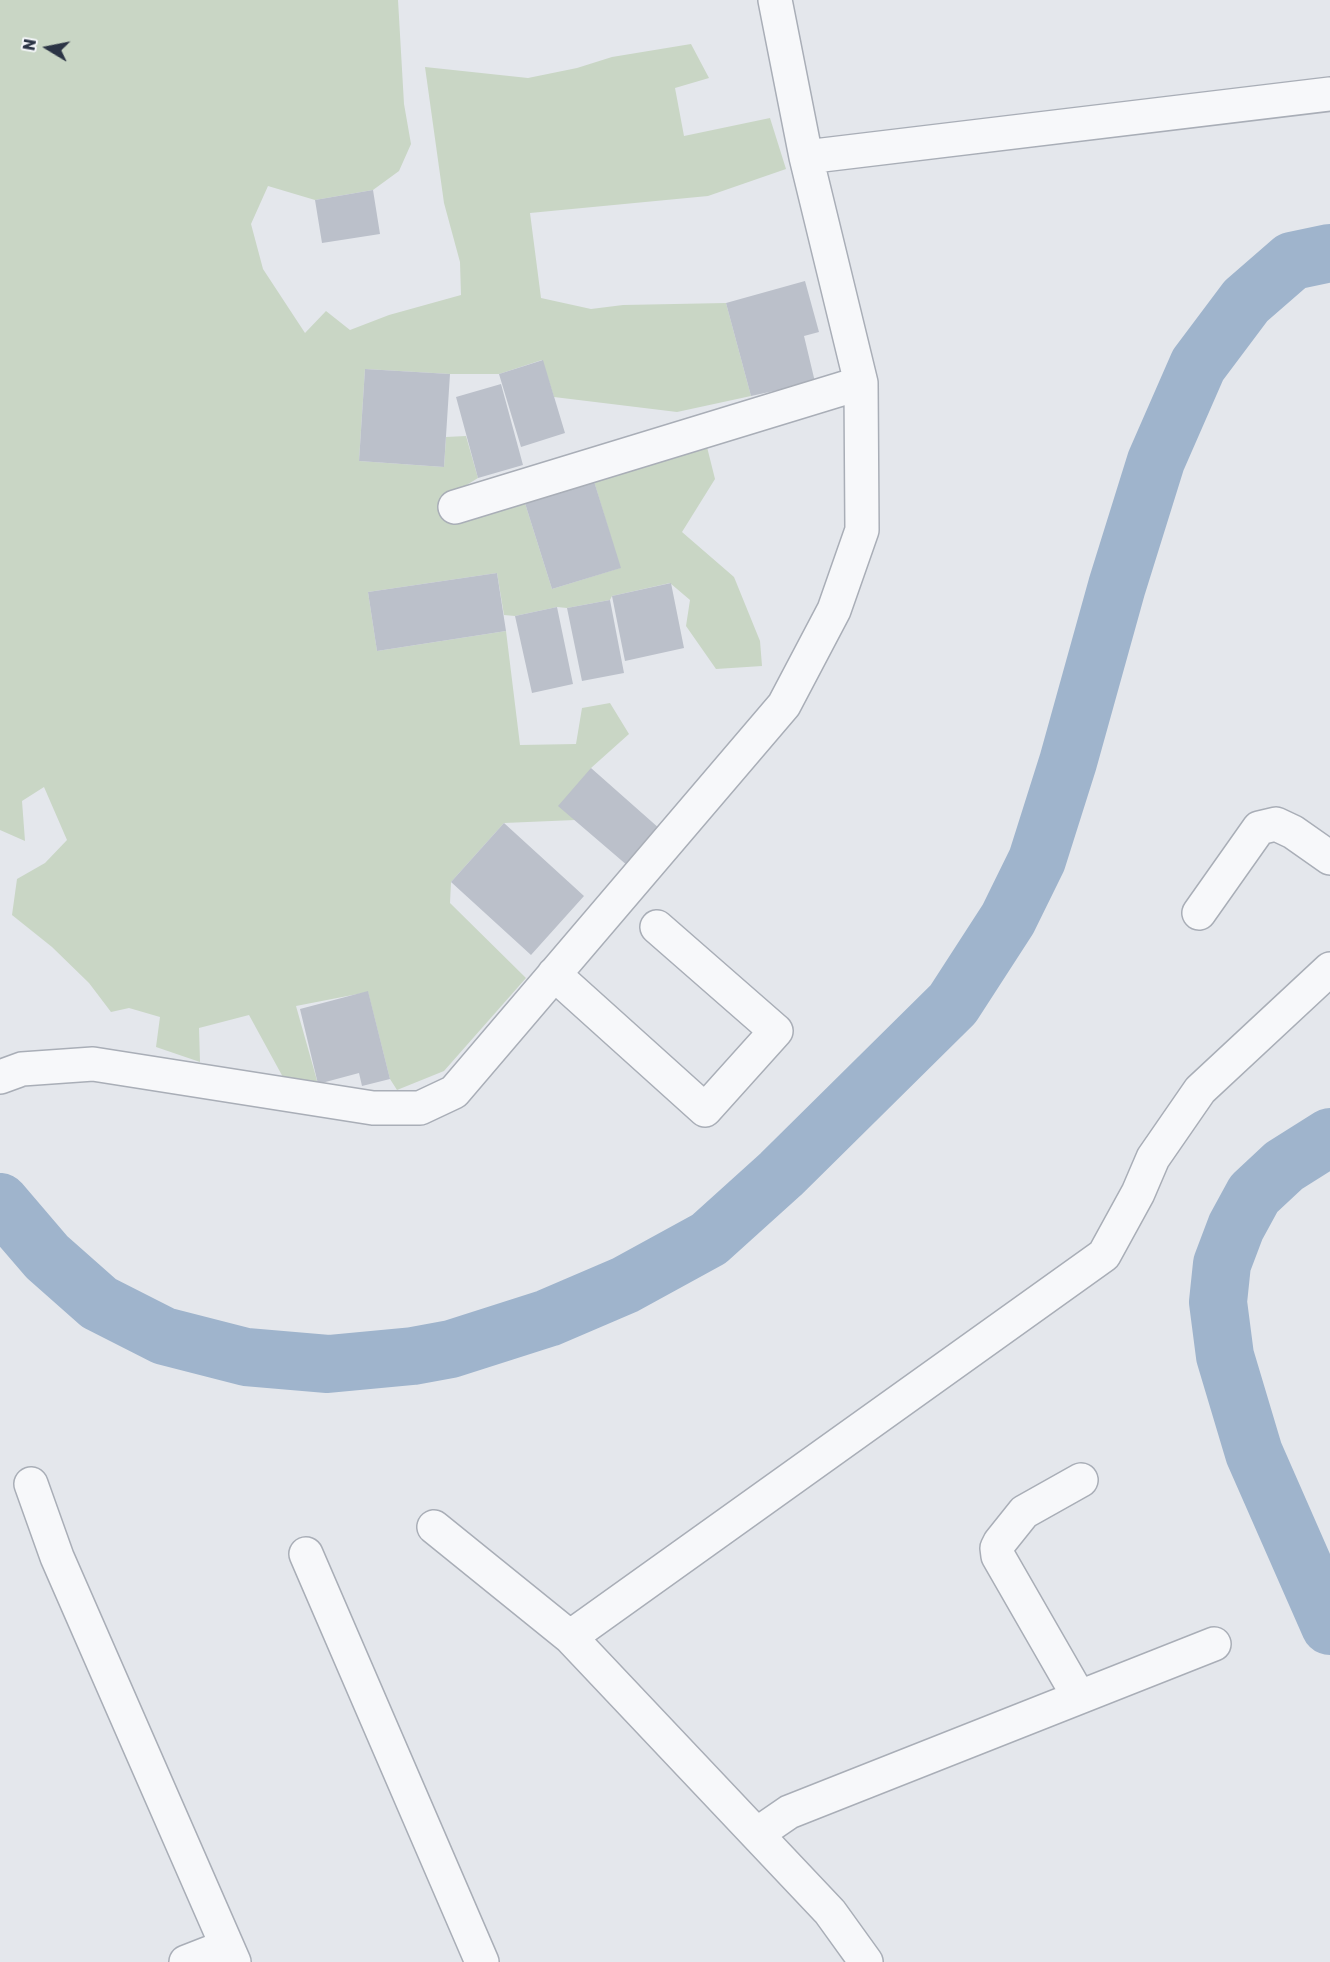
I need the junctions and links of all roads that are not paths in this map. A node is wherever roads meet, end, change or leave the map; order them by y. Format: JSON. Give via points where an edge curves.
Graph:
{"nodes":[{"id":1,"x":775,"y":0,"type":"edge"},
{"id":2,"x":1330,"y":94,"type":"edge"},
{"id":3,"x":806,"y":157,"type":"junction"},
{"id":4,"x":861,"y":383,"type":"junction"},
{"id":5,"x":455,"y":507,"type":"dead end"},
{"id":6,"x":1330,"y":858,"type":"edge"},
{"id":7,"x":1198,"y":913,"type":"dead end"},
{"id":8,"x":657,"y":927,"type":"dead end"},
{"id":9,"x":1330,"y":969,"type":"edge"},
{"id":10,"x":554,"y":974,"type":"junction"},
{"id":11,"x":11,"y":1073,"type":"edge"},
{"id":12,"x":1081,"y":1480,"type":"dead end"},
{"id":13,"x":31,"y":1484,"type":"dead end"},
{"id":14,"x":434,"y":1527,"type":"dead end"},
{"id":15,"x":306,"y":1554,"type":"dead end"},
{"id":16,"x":570,"y":1637,"type":"junction"},
{"id":17,"x":1214,"y":1644,"type":"dead end"},
{"id":18,"x":1079,"y":1697,"type":"junction"},
{"id":19,"x":757,"y":1834,"type":"junction"},
{"id":20,"x":230,"y":1954,"type":"edge"},
{"id":21,"x":186,"y":1962,"type":"edge"},
{"id":22,"x":482,"y":1962,"type":"edge"},
{"id":23,"x":866,"y":1962,"type":"edge"}],
"edges":[{"from":1,"to":3,"type":"street"},
{"from":2,"to":3,"type":"street"},
{"from":3,"to":4,"type":"street"},
{"from":4,"to":5,"type":"street"},
{"from":4,"to":10,"type":"street","via":[[862,530],[834,610],[784,705]]},
{"from":6,"to":7,"type":"street","via":[[1276,824],[1259,828]]},
{"from":8,"to":10,"type":"street","via":[[776,1031],[705,1110]]},
{"from":9,"to":16,"type":"street","via":[[1200,1090],[1153,1158],[1104,1255]]},
{"from":10,"to":11,"type":"street","via":[[454,1092],[420,1108],[373,1108],[93,1065]]},
{"from":12,"to":18,"type":"street","via":[[1024,1512],[997,1548]]},
{"from":13,"to":20,"type":"street","via":[[57,1557]]},
{"from":14,"to":16,"type":"street"},
{"from":15,"to":22,"type":"street"},
{"from":16,"to":19,"type":"street"},
{"from":17,"to":18,"type":"street"},
{"from":18,"to":19,"type":"street","via":[[789,1812]]},
{"from":19,"to":23,"type":"street","via":[[830,1912]]},
{"from":20,"to":21,"type":"street"}]}
